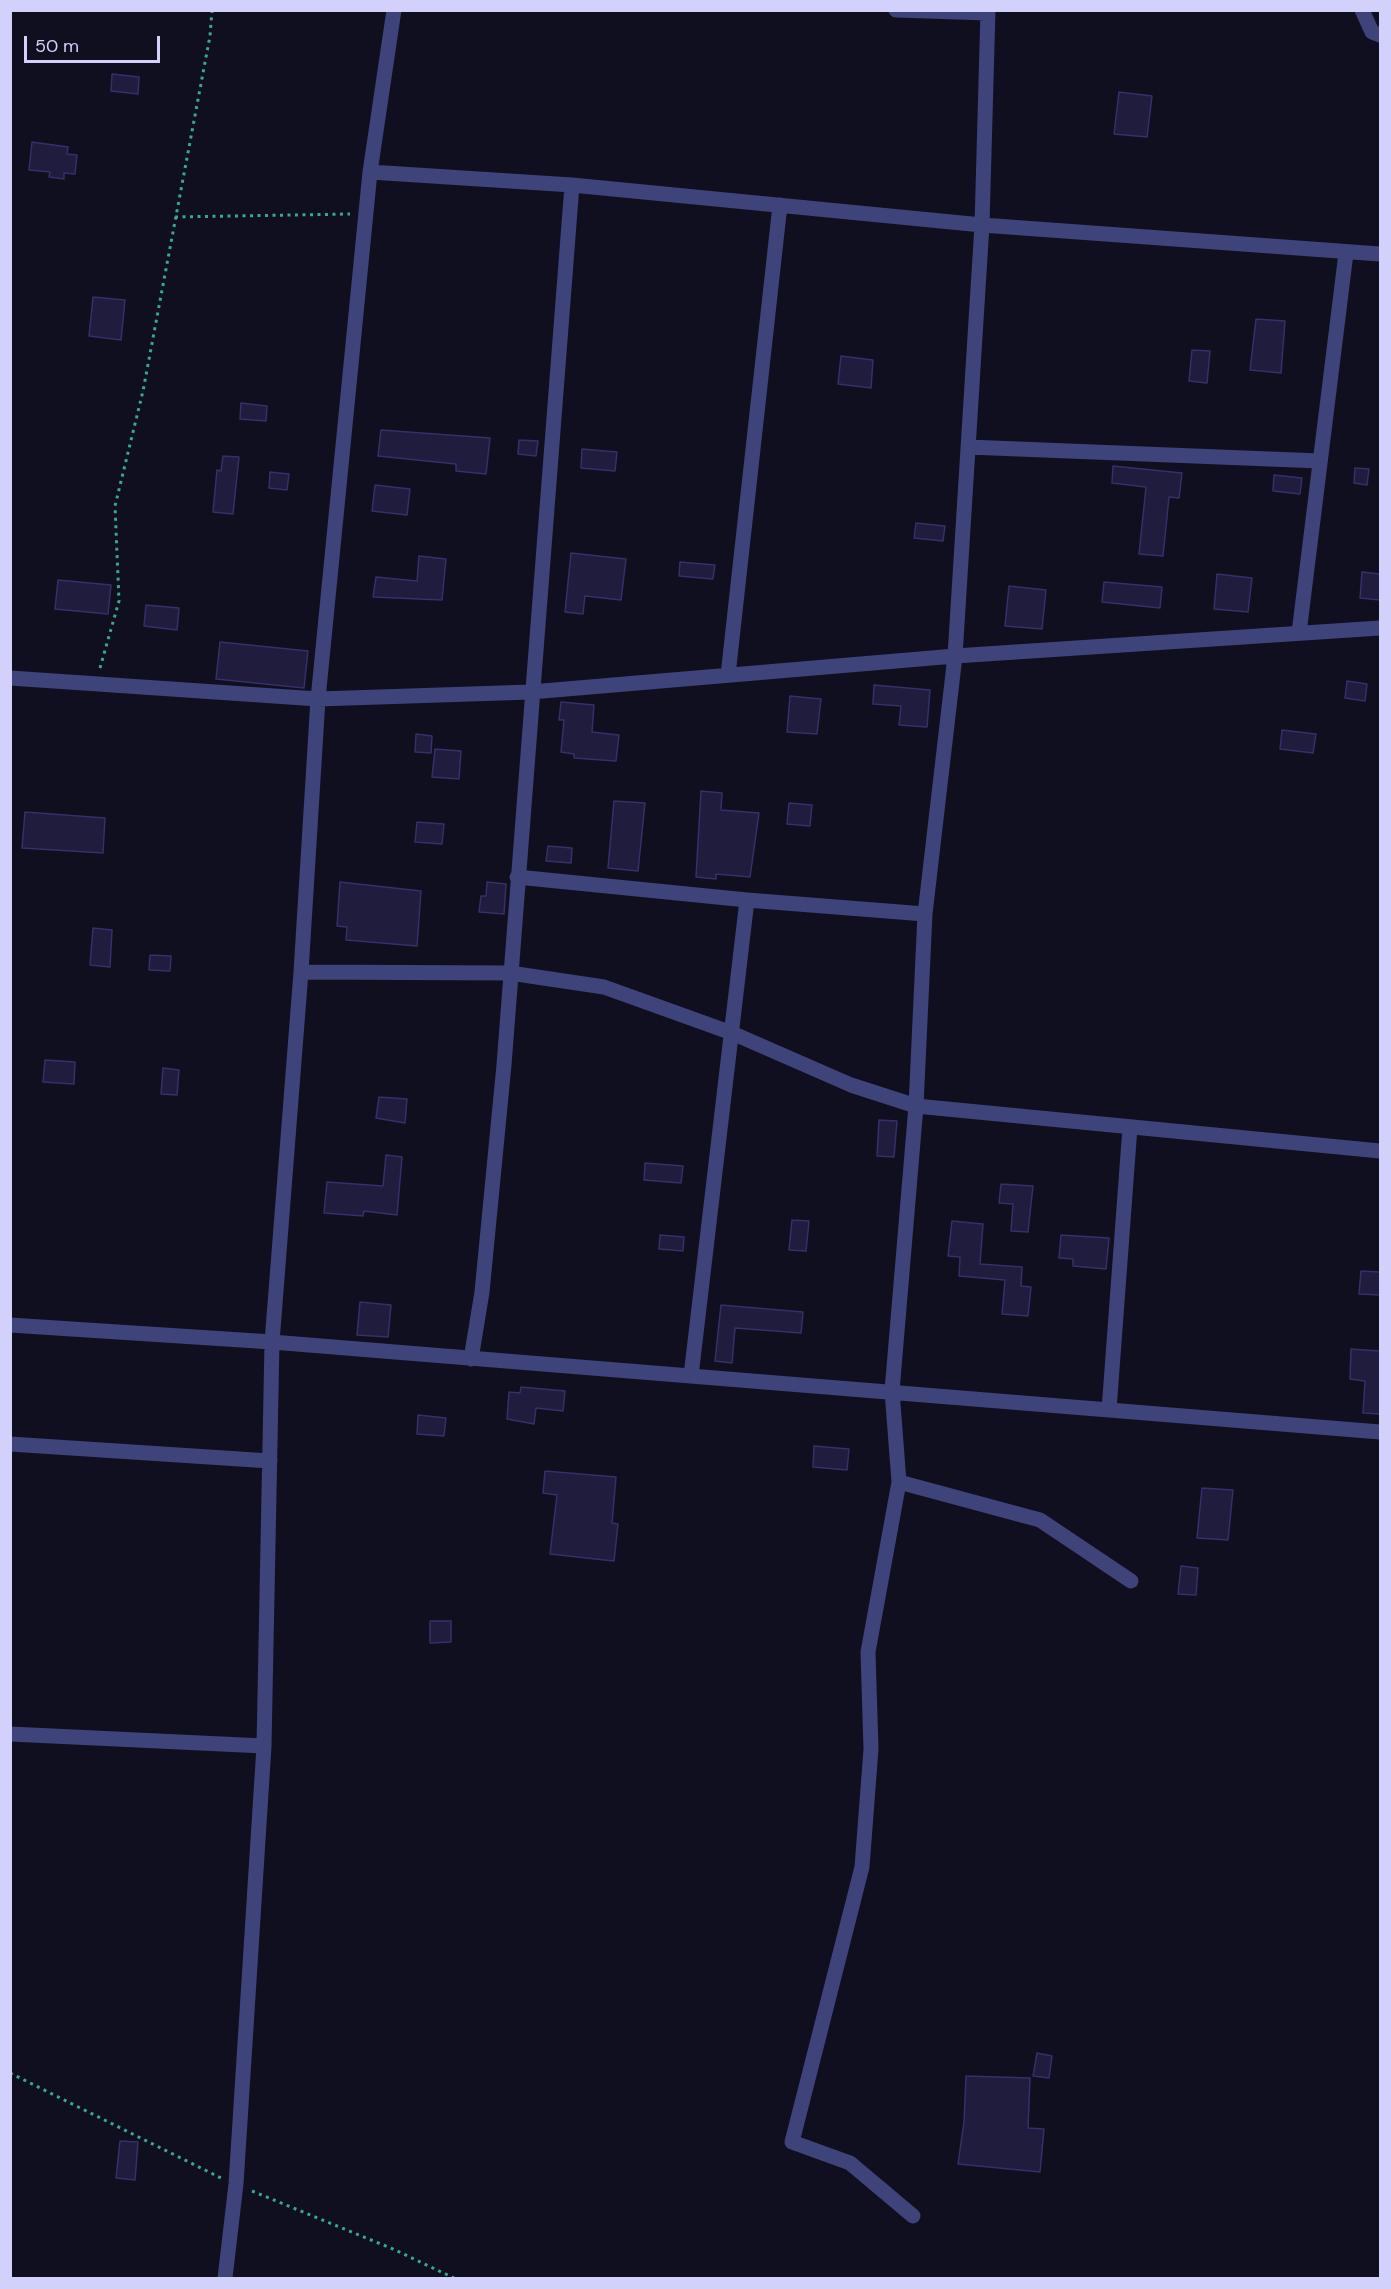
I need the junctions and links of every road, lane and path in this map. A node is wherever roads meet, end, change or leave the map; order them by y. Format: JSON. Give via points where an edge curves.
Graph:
{"nodes":[{"id":1,"x":212,"y":10,"type":"edge"},
{"id":2,"x":394,"y":10,"type":"edge"},
{"id":3,"x":896,"y":10,"type":"edge"},
{"id":4,"x":1362,"y":10,"type":"edge"},
{"id":5,"x":988,"y":12,"type":"edge"},
{"id":6,"x":1380,"y":35,"type":"edge"},
{"id":7,"x":370,"y":172,"type":"junction"},
{"id":8,"x":572,"y":185,"type":"junction"},
{"id":9,"x":780,"y":205,"type":"junction"},
{"id":10,"x":366,"y":213,"type":"junction"},
{"id":11,"x":175,"y":217,"type":"junction"},
{"id":12,"x":982,"y":225,"type":"junction"},
{"id":13,"x":1346,"y":253,"type":"junction"},
{"id":14,"x":1380,"y":254,"type":"edge"},
{"id":15,"x":968,"y":447,"type":"junction"},
{"id":16,"x":1320,"y":461,"type":"junction"},
{"id":17,"x":1380,"y":628,"type":"edge"},
{"id":18,"x":1299,"y":633,"type":"junction"},
{"id":19,"x":955,"y":656,"type":"junction"},
{"id":20,"x":728,"y":675,"type":"junction"},
{"id":21,"x":10,"y":678,"type":"edge"},
{"id":22,"x":96,"y":684,"type":"junction"},
{"id":23,"x":531,"y":692,"type":"junction"},
{"id":24,"x":318,"y":699,"type":"junction"},
{"id":25,"x":517,"y":877,"type":"junction"},
{"id":26,"x":747,"y":900,"type":"junction"},
{"id":27,"x":925,"y":914,"type":"junction"},
{"id":28,"x":301,"y":972,"type":"junction"},
{"id":29,"x":510,"y":973,"type":"junction"},
{"id":30,"x":732,"y":1033,"type":"junction"},
{"id":31,"x":916,"y":1106,"type":"junction"},
{"id":32,"x":1130,"y":1127,"type":"junction"},
{"id":33,"x":1380,"y":1151,"type":"edge"},
{"id":34,"x":10,"y":1325,"type":"edge"},
{"id":35,"x":272,"y":1342,"type":"junction"},
{"id":36,"x":471,"y":1359,"type":"junction"},
{"id":37,"x":690,"y":1376,"type":"junction"},
{"id":38,"x":892,"y":1391,"type":"junction"},
{"id":39,"x":1109,"y":1410,"type":"junction"},
{"id":40,"x":1380,"y":1432,"type":"edge"},
{"id":41,"x":10,"y":1444,"type":"edge"},
{"id":42,"x":270,"y":1461,"type":"junction"},
{"id":43,"x":899,"y":1482,"type":"junction"},
{"id":44,"x":1131,"y":1581,"type":"dead end"},
{"id":45,"x":10,"y":1734,"type":"edge"},
{"id":46,"x":264,"y":1746,"type":"junction"},
{"id":47,"x":913,"y":2216,"type":"dead end"},
{"id":48,"x":225,"y":2278,"type":"edge"}],
"edges":[{"from":1,"to":11,"type":"path"},
{"from":2,"to":7,"type":"street"},
{"from":3,"to":5,"type":"street"},
{"from":4,"to":6,"type":"street","via":[[1372,32]]},
{"from":5,"to":12,"type":"street"},
{"from":7,"to":8,"type":"street"},
{"from":7,"to":10,"type":"street"},
{"from":8,"to":9,"type":"street"},
{"from":8,"to":23,"type":"street"},
{"from":9,"to":12,"type":"street"},
{"from":9,"to":20,"type":"street"},
{"from":10,"to":11,"type":"path"},
{"from":10,"to":24,"type":"street"},
{"from":11,"to":22,"type":"path","via":[[143,391],[115,506],[119,601]]},
{"from":12,"to":13,"type":"street"},
{"from":12,"to":15,"type":"street"},
{"from":13,"to":14,"type":"street"},
{"from":13,"to":16,"type":"street"},
{"from":15,"to":16,"type":"street"},
{"from":15,"to":19,"type":"street"},
{"from":16,"to":18,"type":"street"},
{"from":17,"to":18,"type":"street"},
{"from":18,"to":19,"type":"street"},
{"from":19,"to":20,"type":"street"},
{"from":19,"to":27,"type":"street"},
{"from":20,"to":23,"type":"street"},
{"from":21,"to":22,"type":"street"},
{"from":22,"to":24,"type":"street"},
{"from":23,"to":24,"type":"street"},
{"from":23,"to":25,"type":"street"},
{"from":24,"to":28,"type":"street"},
{"from":25,"to":26,"type":"street"},
{"from":25,"to":29,"type":"street"},
{"from":26,"to":27,"type":"street"},
{"from":26,"to":30,"type":"street"},
{"from":27,"to":31,"type":"street"},
{"from":28,"to":29,"type":"street"},
{"from":28,"to":35,"type":"street"},
{"from":29,"to":30,"type":"street","via":[[604,987]]},
{"from":29,"to":36,"type":"street","via":[[482,1292]]},
{"from":30,"to":31,"type":"street","via":[[851,1085]]},
{"from":30,"to":37,"type":"street"},
{"from":31,"to":32,"type":"street"},
{"from":31,"to":38,"type":"street"},
{"from":32,"to":33,"type":"street"},
{"from":32,"to":39,"type":"street"},
{"from":34,"to":35,"type":"street"},
{"from":35,"to":36,"type":"street"},
{"from":35,"to":42,"type":"street"},
{"from":36,"to":37,"type":"street"},
{"from":37,"to":38,"type":"street"},
{"from":38,"to":39,"type":"street"},
{"from":38,"to":43,"type":"street"},
{"from":39,"to":40,"type":"street"},
{"from":41,"to":42,"type":"street"},
{"from":42,"to":46,"type":"street"},
{"from":43,"to":44,"type":"street","via":[[1040,1520]]},
{"from":43,"to":47,"type":"street","via":[[868,1652],[870,1749],[862,1867],[792,2142],[850,2163]]},
{"from":45,"to":46,"type":"street"},
{"from":46,"to":48,"type":"street","via":[[236,2184]]}]}
